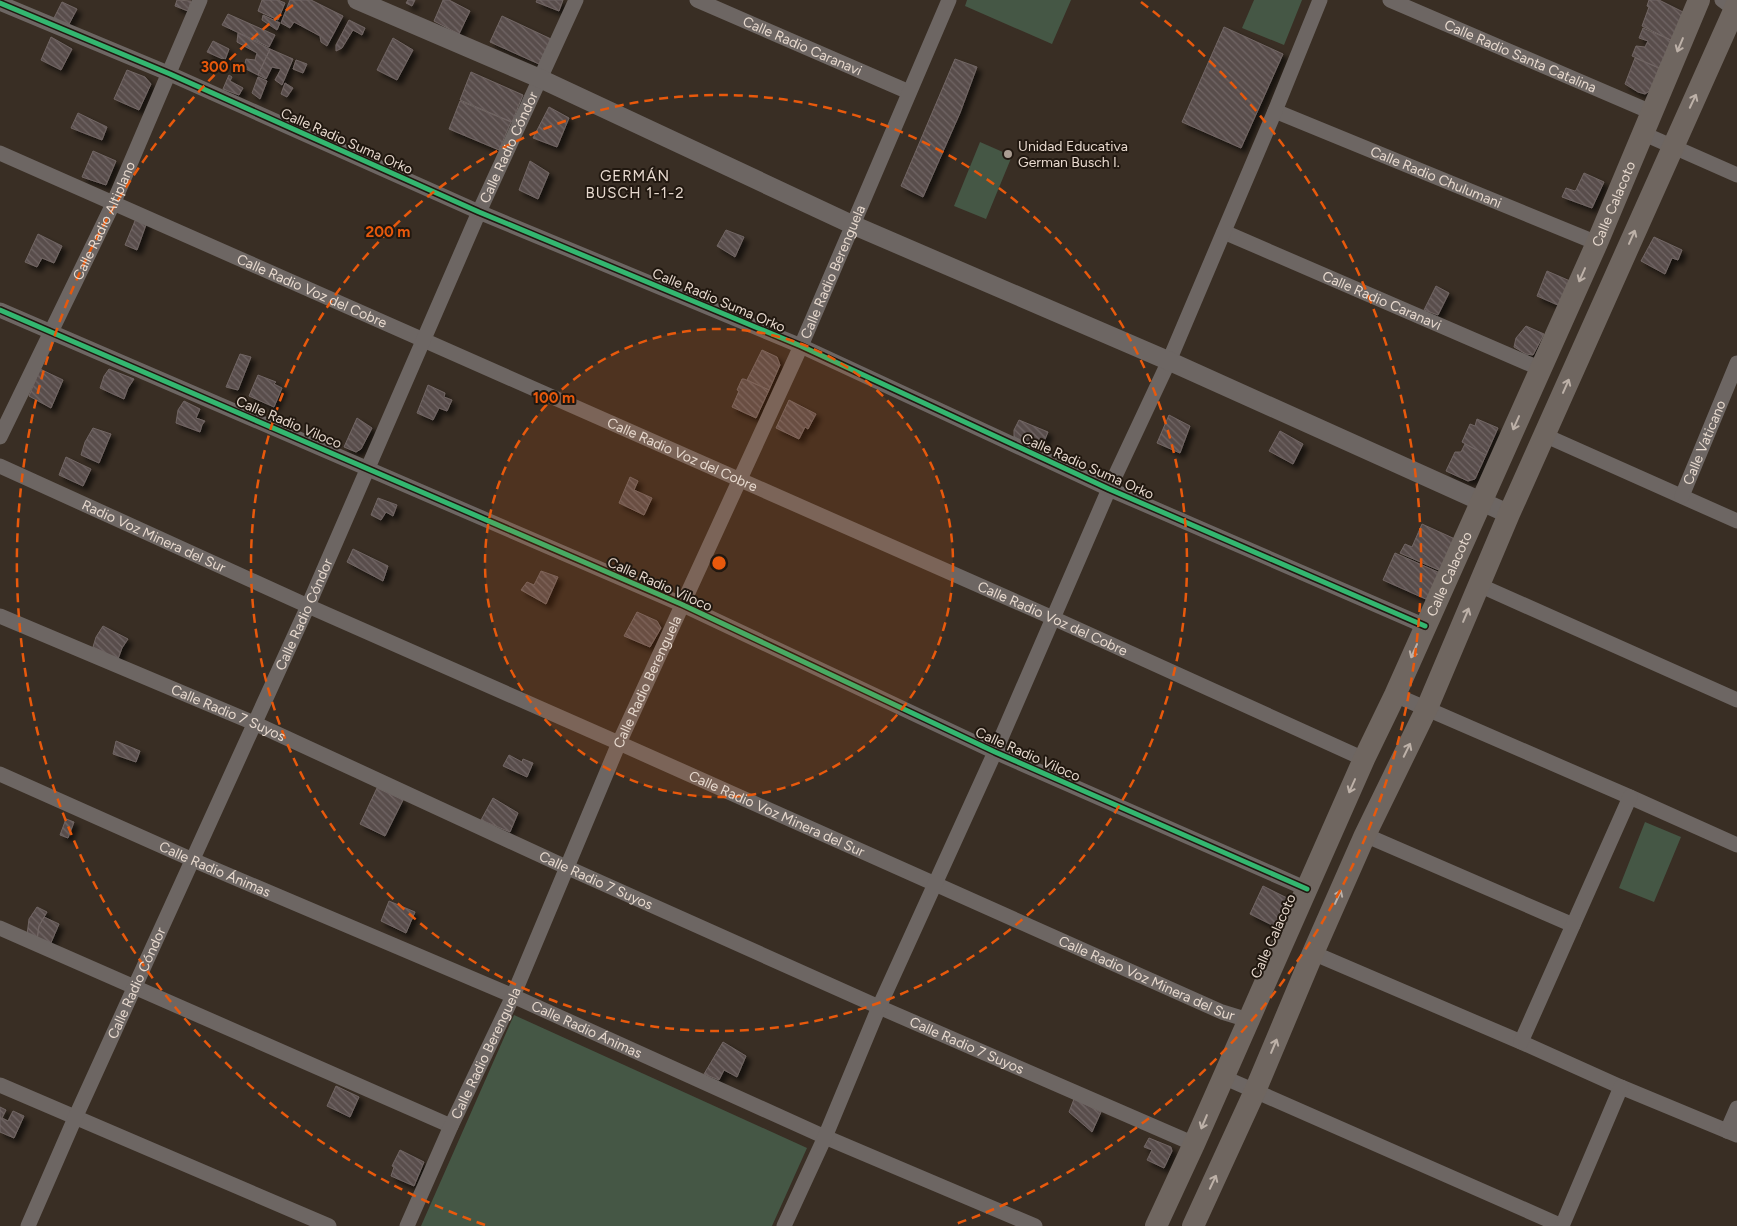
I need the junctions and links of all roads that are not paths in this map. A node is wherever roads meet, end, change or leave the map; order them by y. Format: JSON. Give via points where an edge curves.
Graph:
{"nodes":[{"id":1,"x":200,"y":0,"type":"edge"},
{"id":2,"x":357,"y":0,"type":"edge"},
{"id":3,"x":576,"y":0,"type":"edge"},
{"id":4,"x":697,"y":0,"type":"edge"},
{"id":5,"x":949,"y":0,"type":"edge"},
{"id":6,"x":1320,"y":0,"type":"edge"},
{"id":7,"x":1390,"y":0,"type":"edge"},
{"id":8,"x":1699,"y":0,"type":"edge"},
{"id":9,"x":0,"y":3,"type":"edge"},
{"id":10,"x":1733,"y":6,"type":"edge"},
{"id":11,"x":170,"y":74,"type":"junction"},
{"id":12,"x":541,"y":79,"type":"junction"},
{"id":13,"x":909,"y":92,"type":"junction"},
{"id":14,"x":1275,"y":111,"type":"junction"},
{"id":15,"x":1651,"y":112,"type":"junction"},
{"id":16,"x":1642,"y":133,"type":"junction"},
{"id":17,"x":1672,"y":146,"type":"junction"},
{"id":18,"x":0,"y":153,"type":"edge"},
{"id":19,"x":1737,"y":175,"type":"edge"},
{"id":20,"x":114,"y":204,"type":"junction"},
{"id":21,"x":479,"y":212,"type":"junction"},
{"id":22,"x":853,"y":225,"type":"junction"},
{"id":23,"x":1224,"y":232,"type":"junction"},
{"id":24,"x":1597,"y":243,"type":"junction"},
{"id":25,"x":0,"y":310,"type":"edge"},
{"id":26,"x":50,"y":332,"type":"junction"},
{"id":27,"x":424,"y":339,"type":"junction"},
{"id":28,"x":801,"y":346,"type":"junction"},
{"id":29,"x":1169,"y":361,"type":"junction"},
{"id":30,"x":1737,"y":363,"type":"edge"},
{"id":31,"x":1541,"y":369,"type":"junction"},
{"id":32,"x":1544,"y":436,"type":"junction"},
{"id":33,"x":0,"y":437,"type":"edge"},
{"id":34,"x":0,"y":466,"type":"edge"},
{"id":35,"x":368,"y":468,"type":"junction"},
{"id":36,"x":738,"y":480,"type":"junction"},
{"id":37,"x":1109,"y":489,"type":"junction"},
{"id":38,"x":1682,"y":496,"type":"junction"},
{"id":39,"x":1482,"y":500,"type":"junction"},
{"id":40,"x":1509,"y":514,"type":"junction"},
{"id":41,"x":1737,"y":521,"type":"edge"},
{"id":42,"x":1479,"y":585,"type":"junction"},
{"id":43,"x":681,"y":604,"type":"junction"},
{"id":44,"x":308,"y":606,"type":"junction"},
{"id":45,"x":0,"y":616,"type":"edge"},
{"id":46,"x":1053,"y":618,"type":"junction"},
{"id":47,"x":1425,"y":626,"type":"junction"},
{"id":48,"x":1395,"y":695,"type":"junction"},
{"id":49,"x":1737,"y":700,"type":"edge"},
{"id":50,"x":1427,"y":708,"type":"junction"},
{"id":51,"x":254,"y":723,"type":"junction"},
{"id":52,"x":619,"y":743,"type":"junction"},
{"id":53,"x":995,"y":752,"type":"junction"},
{"id":54,"x":1364,"y":759,"type":"junction"},
{"id":55,"x":0,"y":774,"type":"edge"},
{"id":56,"x":1630,"y":797,"type":"junction"},
{"id":57,"x":1365,"y":835,"type":"junction"},
{"id":58,"x":1736,"y":843,"type":"edge"},
{"id":59,"x":193,"y":860,"type":"junction"},
{"id":60,"x":566,"y":867,"type":"junction"},
{"id":61,"x":935,"y":883,"type":"junction"},
{"id":62,"x":1307,"y":889,"type":"junction"},
{"id":63,"x":1573,"y":925,"type":"junction"},
{"id":64,"x":0,"y":928,"type":"edge"},
{"id":65,"x":1313,"y":952,"type":"junction"},
{"id":66,"x":136,"y":986,"type":"junction"},
{"id":67,"x":513,"y":996,"type":"junction"},
{"id":68,"x":879,"y":1007,"type":"junction"},
{"id":69,"x":1248,"y":1020,"type":"junction"},
{"id":70,"x":1521,"y":1042,"type":"junction"},
{"id":71,"x":1223,"y":1077,"type":"junction"},
{"id":72,"x":0,"y":1085,"type":"edge"},
{"id":73,"x":1621,"y":1087,"type":"junction"},
{"id":74,"x":1255,"y":1091,"type":"junction"},
{"id":75,"x":1737,"y":1108,"type":"edge"},
{"id":76,"x":75,"y":1118,"type":"junction"},
{"id":77,"x":451,"y":1126,"type":"junction"},
{"id":78,"x":1732,"y":1133,"type":"edge"},
{"id":79,"x":825,"y":1137,"type":"junction"},
{"id":80,"x":1194,"y":1144,"type":"junction"},
{"id":81,"x":28,"y":1226,"type":"edge"},
{"id":82,"x":329,"y":1226,"type":"edge"},
{"id":83,"x":407,"y":1226,"type":"edge"},
{"id":84,"x":784,"y":1226,"type":"edge"},
{"id":85,"x":1034,"y":1226,"type":"edge"},
{"id":86,"x":1156,"y":1226,"type":"edge"},
{"id":87,"x":1192,"y":1226,"type":"edge"},
{"id":88,"x":1562,"y":1226,"type":"edge"}],
"edges":[{"from":1,"to":11,"type":"street","name":"Calle Radio Altiplano"},
{"from":2,"to":12,"type":"street"},
{"from":3,"to":12,"type":"street","name":"Calle Radio Cóndor"},
{"from":4,"to":13,"type":"street","name":"Calle Radio Caranavi"},
{"from":5,"to":13,"type":"street","name":"Calle Radio Berenguela"},
{"from":6,"to":14,"type":"street"},
{"from":7,"to":15,"type":"street","name":"Calle Radio Santa Catalina"},
{"from":8,"to":15,"type":"main road","name":"Calle Calacoto","one_way":true},
{"from":9,"to":11,"type":"street","name":"Calle Radio Suma Orko"},
{"from":17,"to":10,"type":"main road","one_way":true},
{"from":11,"to":20,"type":"street","name":"Calle Radio Altiplano"},
{"from":11,"to":21,"type":"street","name":"Calle Radio Suma Orko"},
{"from":12,"to":21,"type":"street","name":"Calle Radio Cóndor"},
{"from":12,"to":22,"type":"street"},
{"from":13,"to":22,"type":"street","name":"Calle Radio Berenguela"},
{"from":14,"to":23,"type":"street"},
{"from":14,"to":24,"type":"street","name":"Calle Radio Chulumani"},
{"from":15,"to":16,"type":"main road","name":"Calle Calacoto"},
{"from":16,"to":17,"type":"street"},
{"from":16,"to":24,"type":"main road","name":"Calle Calacoto"},
{"from":17,"to":19,"type":"street"},
{"from":32,"to":17,"type":"main road","one_way":true},
{"from":18,"to":20,"type":"street","name":"Calle Radio Voz del Cobre"},
{"from":20,"to":26,"type":"street","name":"Calle Radio Altiplano"},
{"from":20,"to":27,"type":"street","name":"Calle Radio Voz del Cobre"},
{"from":21,"to":27,"type":"street","name":"Calle Radio Cóndor"},
{"from":21,"to":28,"type":"street","name":"Calle Radio Suma Orko"},
{"from":22,"to":28,"type":"street","name":"Calle Radio Berenguela"},
{"from":22,"to":29,"type":"street"},
{"from":23,"to":29,"type":"street"},
{"from":23,"to":31,"type":"street","name":"Calle Radio Caranavi"},
{"from":24,"to":31,"type":"main road","name":"Calle Calacoto","one_way":true},
{"from":25,"to":26,"type":"street","name":"Calle Radio Viloco"},
{"from":26,"to":33,"type":"street","name":"Calle Radio Altiplano"},
{"from":26,"to":35,"type":"street","name":"Calle Radio Viloco"},
{"from":27,"to":35,"type":"street","name":"Calle Radio Cóndor"},
{"from":27,"to":36,"type":"street","name":"Calle Radio Voz del Cobre"},
{"from":28,"to":36,"type":"street","name":"Calle Radio Berenguela"},
{"from":28,"to":37,"type":"street","name":"Calle Radio Suma Orko"},
{"from":29,"to":37,"type":"street"},
{"from":29,"to":39,"type":"street"},
{"from":30,"to":38,"type":"street","name":"Calle Vaticano"},
{"from":31,"to":39,"type":"main road","name":"Calle Calacoto","one_way":true},
{"from":32,"to":38,"type":"street"},
{"from":32,"to":40,"type":"main road"},
{"from":34,"to":44,"type":"street","name":"Radio Voz Minera del Sur"},
{"from":35,"to":43,"type":"street","name":"Calle Radio Viloco"},
{"from":35,"to":44,"type":"street","name":"Calle Radio Cóndor"},
{"from":36,"to":43,"type":"street","name":"Calle Radio Berenguela"},
{"from":36,"to":46,"type":"street","name":"Calle Radio Voz del Cobre"},
{"from":37,"to":46,"type":"street"},
{"from":37,"to":47,"type":"street","name":"Calle Radio Suma Orko"},
{"from":38,"to":41,"type":"street"},
{"from":39,"to":40,"type":"street"},
{"from":39,"to":47,"type":"main road","name":"Calle Calacoto"},
{"from":40,"to":42,"type":"main road"},
{"from":42,"to":49,"type":"street"},
{"from":50,"to":42,"type":"main road","one_way":true},
{"from":43,"to":52,"type":"street","name":"Calle Radio Berenguela"},
{"from":43,"to":53,"type":"street","name":"Calle Radio Viloco"},
{"from":44,"to":51,"type":"street","name":"Calle Radio Cóndor"},
{"from":44,"to":52,"type":"street","name":"Calle Radio Voz Minera del Sur"},
{"from":45,"to":51,"type":"street","name":"Calle Radio 7 Suyos"},
{"from":46,"to":53,"type":"street"},
{"from":46,"to":54,"type":"street","name":"Calle Radio Voz del Cobre"},
{"from":47,"to":48,"type":"main road","name":"Calle Calacoto","one_way":true},
{"from":48,"to":50,"type":"street"},
{"from":48,"to":54,"type":"main road","name":"Calle Calacoto"},
{"from":50,"to":56,"type":"street"},
{"from":57,"to":50,"type":"main road","one_way":true},
{"from":51,"to":59,"type":"street","name":"Calle Radio Cóndor"},
{"from":51,"to":60,"type":"street","name":"Calle Radio 7 Suyos"},
{"from":52,"to":60,"type":"street","name":"Calle Radio Berenguela"},
{"from":52,"to":61,"type":"street","name":"Calle Radio Voz Minera del Sur"},
{"from":53,"to":61,"type":"street"},
{"from":53,"to":62,"type":"street","name":"Calle Radio Viloco"},
{"from":54,"to":62,"type":"main road","name":"Calle Calacoto","one_way":true},
{"from":55,"to":59,"type":"street","name":"Calle Radio Ánimas"},
{"from":56,"to":58,"type":"street"},
{"from":56,"to":63,"type":"street"},
{"from":57,"to":63,"type":"street"},
{"from":65,"to":57,"type":"main road","one_way":true},
{"from":59,"to":66,"type":"street","name":"Calle Radio Cóndor"},
{"from":59,"to":67,"type":"street","name":"Calle Radio Ánimas"},
{"from":60,"to":67,"type":"street","name":"Calle Radio Berenguela"},
{"from":60,"to":68,"type":"street","name":"Calle Radio 7 Suyos"},
{"from":61,"to":68,"type":"street"},
{"from":61,"to":69,"type":"street","name":"Calle Radio Voz Minera del Sur","via":[[1222,1012]]},
{"from":62,"to":69,"type":"main road","name":"Calle Calacoto"},
{"from":63,"to":70,"type":"street"},
{"from":64,"to":66,"type":"street"},
{"from":65,"to":70,"type":"street"},
{"from":74,"to":65,"type":"main road","one_way":true},
{"from":66,"to":76,"type":"street","name":"Calle Radio Cóndor"},
{"from":66,"to":77,"type":"street"},
{"from":67,"to":77,"type":"street","name":"Calle Radio Berenguela"},
{"from":67,"to":79,"type":"street","name":"Calle Radio Ánimas"},
{"from":68,"to":79,"type":"street"},
{"from":68,"to":80,"type":"street","name":"Calle Radio 7 Suyos"},
{"from":69,"to":71,"type":"main road","name":"Calle Calacoto"},
{"from":70,"to":73,"type":"street"},
{"from":71,"to":74,"type":"street"},
{"from":71,"to":80,"type":"main road","name":"Calle Calacoto","one_way":true},
{"from":72,"to":76,"type":"street"},
{"from":73,"to":78,"type":"street"},
{"from":73,"to":88,"type":"street"},
{"from":87,"to":74,"type":"main road","one_way":true},
{"from":74,"to":88,"type":"street"},
{"from":75,"to":78,"type":"street"},
{"from":76,"to":81,"type":"street","name":"Calle Radio Cóndor"},
{"from":76,"to":82,"type":"street"},
{"from":77,"to":83,"type":"street","name":"Calle Radio Berenguela"},
{"from":79,"to":84,"type":"street"},
{"from":79,"to":85,"type":"street","name":"Calle Radio Ánimas"},
{"from":80,"to":86,"type":"main road","name":"Calle Calacoto"}]}
